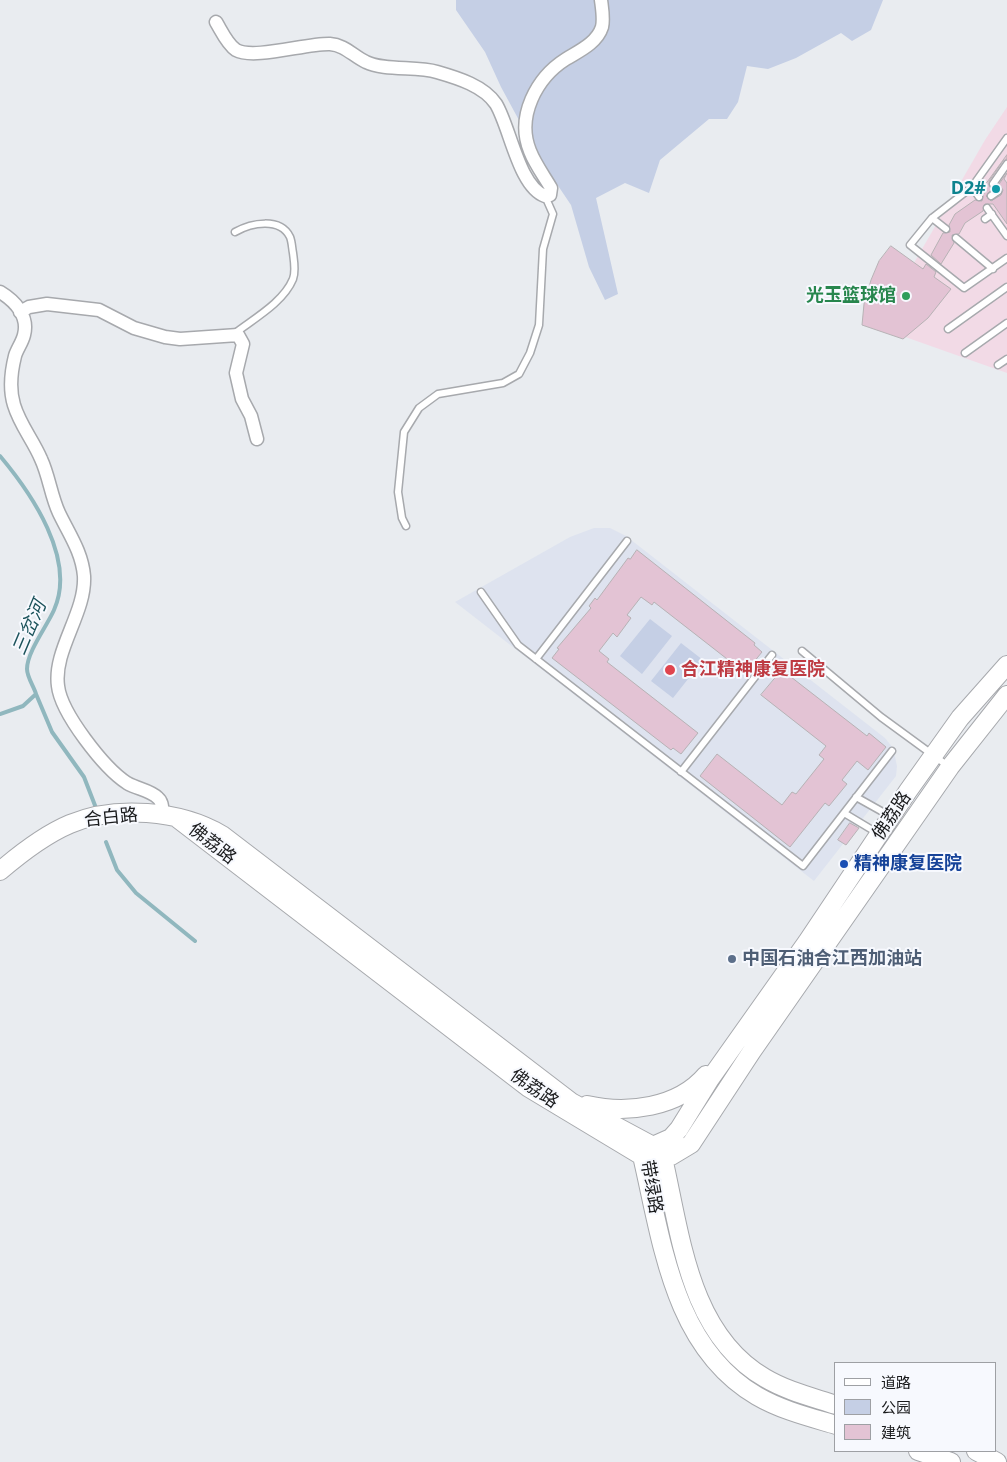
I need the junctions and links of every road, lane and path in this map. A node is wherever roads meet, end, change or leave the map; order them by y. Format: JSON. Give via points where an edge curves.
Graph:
{"nodes":[{"id":1,"x":601,"y":0,"type":"edge"},
{"id":2,"x":216,"y":22,"type":"dead end"},
{"id":3,"x":1007,"y":138,"type":"edge"},
{"id":4,"x":1007,"y":164,"type":"edge"},
{"id":5,"x":972,"y":187,"type":"junction"},
{"id":6,"x":545,"y":196,"type":"junction"},
{"id":7,"x":979,"y":196,"type":"dead end"},
{"id":8,"x":991,"y":196,"type":"dead end"},
{"id":9,"x":987,"y":208,"type":"dead end"},
{"id":10,"x":992,"y":214,"type":"junction"},
{"id":11,"x":932,"y":218,"type":"junction"},
{"id":12,"x":985,"y":220,"type":"dead end"},
{"id":13,"x":946,"y":230,"type":"dead end"},
{"id":14,"x":235,"y":232,"type":"dead end"},
{"id":15,"x":1007,"y":236,"type":"edge"},
{"id":16,"x":956,"y":238,"type":"dead end"},
{"id":17,"x":1007,"y":258,"type":"edge"},
{"id":18,"x":993,"y":268,"type":"junction"},
{"id":19,"x":1007,"y":287,"type":"edge"},
{"id":20,"x":0,"y":292,"type":"edge"},
{"id":21,"x":20,"y":312,"type":"junction"},
{"id":22,"x":1007,"y":323,"type":"edge"},
{"id":23,"x":948,"y":329,"type":"dead end"},
{"id":24,"x":233,"y":334,"type":"junction"},
{"id":25,"x":965,"y":353,"type":"dead end"},
{"id":26,"x":1007,"y":359,"type":"edge"},
{"id":27,"x":998,"y":365,"type":"dead end"},
{"id":28,"x":257,"y":439,"type":"dead end"},
{"id":29,"x":406,"y":526,"type":"dead end"},
{"id":30,"x":627,"y":541,"type":"dead end"},
{"id":31,"x":481,"y":592,"type":"dead end"},
{"id":32,"x":802,"y":651,"type":"dead end"},
{"id":33,"x":772,"y":655,"type":"dead end"},
{"id":34,"x":536,"y":659,"type":"junction"},
{"id":35,"x":1007,"y":665,"type":"edge"},
{"id":36,"x":1007,"y":695,"type":"edge"},
{"id":37,"x":892,"y":750,"type":"dead end"},
{"id":38,"x":934,"y":755,"type":"junction"},
{"id":39,"x":950,"y":768,"type":"junction"},
{"id":40,"x":681,"y":772,"type":"junction"},
{"id":41,"x":856,"y":796,"type":"junction"},
{"id":42,"x":844,"y":813,"type":"junction"},
{"id":43,"x":170,"y":817,"type":"junction"},
{"id":44,"x":891,"y":817,"type":"junction"},
{"id":45,"x":880,"y":834,"type":"junction"},
{"id":46,"x":0,"y":871,"type":"edge"},
{"id":47,"x":739,"y":1036,"type":"junction"},
{"id":48,"x":556,"y":1090,"type":"junction"},
{"id":49,"x":652,"y":1153,"type":"junction"},
{"id":50,"x":834,"y":1404,"type":"edge"},
{"id":51,"x":834,"y":1424,"type":"edge"},
{"id":52,"x":921,"y":1452,"type":"edge"},
{"id":53,"x":978,"y":1452,"type":"edge"},
{"id":54,"x":952,"y":1462,"type":"edge"},
{"id":55,"x":996,"y":1462,"type":"edge"}],
"edges":[{"from":1,"to":6,"type":"street","via":[[602,26],[597,37],[552,70],[539,85],[526,116],[525,133],[530,151],[551,188],[550,194]]},
{"from":2,"to":6,"type":"street","via":[[236,50],[253,53],[330,44],[346,48],[367,63],[435,71],[464,80],[482,90],[496,104],[524,172],[531,185]]},
{"from":3,"to":5,"type":"lane"},
{"from":4,"to":8,"type":"lane","via":[[993,184],[998,191]]},
{"from":5,"to":7,"type":"lane"},
{"from":5,"to":11,"type":"lane"},
{"from":6,"to":29,"type":"lane","via":[[553,214],[543,249],[539,325],[530,354],[519,374],[503,383],[438,394],[419,408],[404,432],[398,492]]},
{"from":9,"to":10,"type":"lane"},
{"from":10,"to":12,"type":"lane"},
{"from":10,"to":15,"type":"lane"},
{"from":11,"to":13,"type":"lane"},
{"from":11,"to":18,"type":"lane","via":[[910,245],[936,261],[964,288]]},
{"from":14,"to":24,"type":"lane","via":[[258,224],[282,228],[290,238],[295,264],[293,279],[282,296]]},
{"from":16,"to":18,"type":"lane"},
{"from":17,"to":18,"type":"lane"},
{"from":19,"to":23,"type":"lane"},
{"from":20,"to":21,"type":"street","via":[[12,300]]},
{"from":21,"to":24,"type":"street","via":[[47,304],[99,310],[134,328],[165,337],[180,339]]},
{"from":21,"to":43,"type":"street","via":[[24,334],[11,379],[13,404],[41,459],[59,512],[79,552],[84,575],[83,592],[59,666],[57,685],[66,710],[97,752],[128,784],[158,798]]},
{"from":22,"to":25,"type":"lane"},
{"from":24,"to":28,"type":"street","via":[[242,339],[236,373]]},
{"from":26,"to":27,"type":"lane"},
{"from":30,"to":34,"type":"lane"},
{"from":31,"to":34,"type":"lane","via":[[518,645]]},
{"from":32,"to":38,"type":"lane"},
{"from":33,"to":40,"type":"lane"},
{"from":34,"to":40,"type":"lane"},
{"from":35,"to":38,"type":"main road","name":"佛荔路","via":[[960,718]]},
{"from":36,"to":39,"type":"main road","name":"佛荔路"},
{"from":37,"to":41,"type":"lane"},
{"from":38,"to":39,"type":"lane"},
{"from":38,"to":44,"type":"main road","name":"佛荔路"},
{"from":39,"to":49,"type":"main road","name":"佛荔路","via":[[752,1050],[696,1137],[679,1154]]},
{"from":40,"to":42,"type":"lane","via":[[802,866]]},
{"from":41,"to":42,"type":"lane"},
{"from":41,"to":44,"type":"lane"},
{"from":42,"to":45,"type":"lane"},
{"from":43,"to":46,"type":"main road","name":"合白路","via":[[133,813],[82,820],[39,841]]},
{"from":43,"to":48,"type":"main road","name":"佛荔路","via":[[200,823],[230,840]]},
{"from":43,"to":49,"type":"main road","name":"佛荔路","via":[[529,1088]]},
{"from":44,"to":45,"type":"main road","name":"佛荔路"},
{"from":45,"to":47,"type":"main road","name":"佛荔路"},
{"from":47,"to":48,"type":"main road","via":[[702,1079],[684,1094],[662,1103],[640,1108],[600,1108],[583,1104]]},
{"from":47,"to":49,"type":"main road","name":"佛荔路","via":[[679,1129]]},
{"from":48,"to":49,"type":"main road","name":"佛荔路"},
{"from":49,"to":50,"type":"main road","name":"带绿路","via":[[694,1287],[713,1327],[736,1356],[764,1378]]},
{"from":49,"to":51,"type":"main road","name":"带绿路","via":[[672,1279],[690,1325],[709,1355],[756,1396]]},
{"from":52,"to":54,"type":"main road"},
{"from":53,"to":55,"type":"main road"}]}
